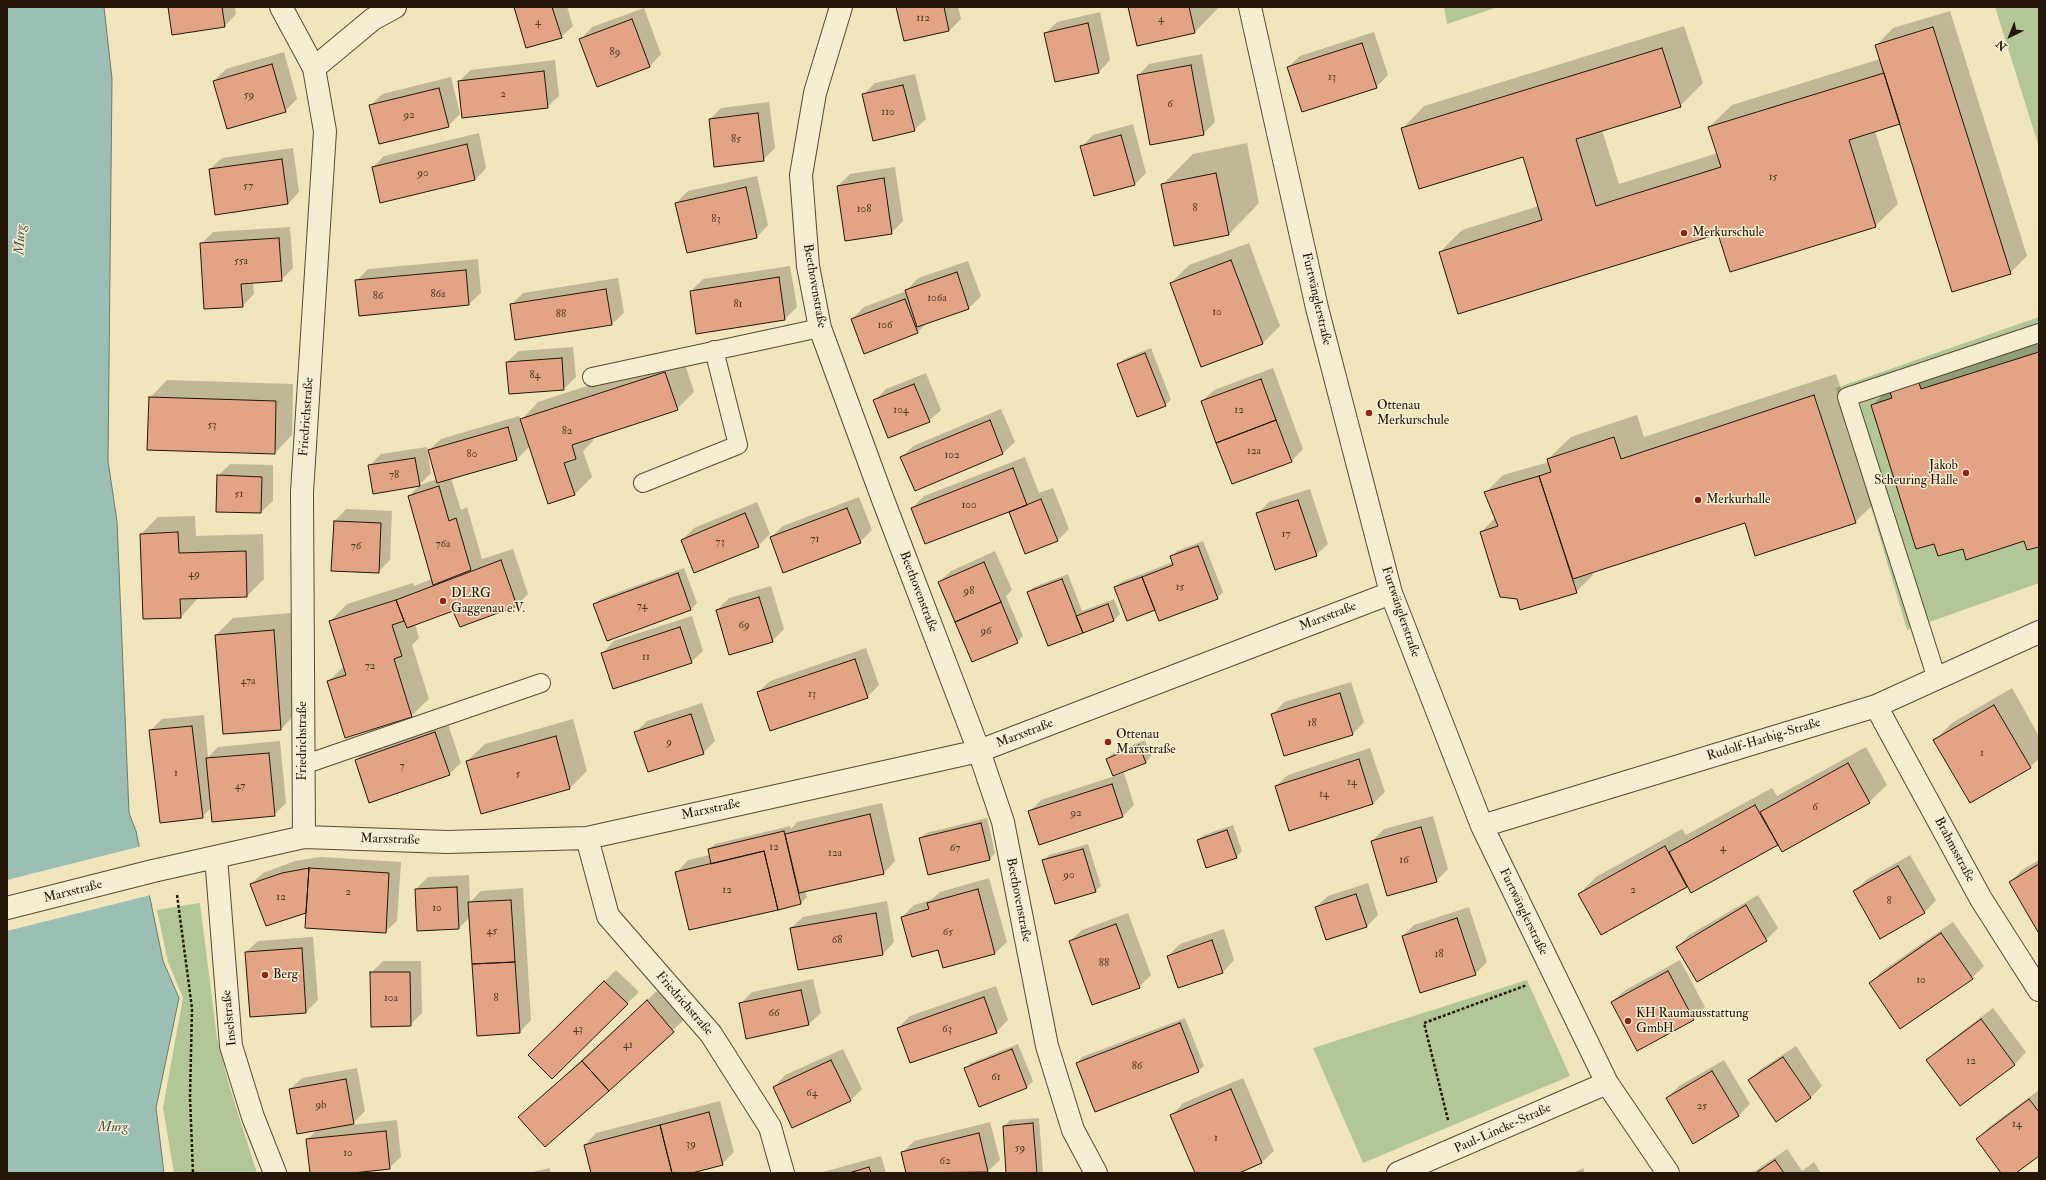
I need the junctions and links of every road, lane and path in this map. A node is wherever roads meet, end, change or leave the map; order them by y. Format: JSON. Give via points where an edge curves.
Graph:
{"nodes":[{"id":1,"x":281,"y":7,"type":"edge"},
{"id":2,"x":395,"y":7,"type":"edge"},
{"id":3,"x":841,"y":7,"type":"edge"},
{"id":4,"x":1250,"y":7,"type":"edge"},
{"id":5,"x":314,"y":68,"type":"junction"},
{"id":6,"x":820,"y":328,"type":"junction"},
{"id":7,"x":2039,"y":332,"type":"edge"},
{"id":8,"x":714,"y":350,"type":"junction"},
{"id":9,"x":592,"y":377,"type":"dead end"},
{"id":10,"x":643,"y":483,"type":"dead end"},
{"id":11,"x":1391,"y":593,"type":"junction"},
{"id":12,"x":2039,"y":632,"type":"edge"},
{"id":13,"x":1937,"y":679,"type":"junction"},
{"id":14,"x":541,"y":683,"type":"dead end"},
{"id":15,"x":1876,"y":706,"type":"junction"},
{"id":16,"x":979,"y":751,"type":"junction"},
{"id":17,"x":303,"y":765,"type":"junction"},
{"id":18,"x":1482,"y":826,"type":"junction"},
{"id":19,"x":304,"y":837,"type":"junction"},
{"id":20,"x":587,"y":838,"type":"junction"},
{"id":21,"x":216,"y":857,"type":"junction"},
{"id":22,"x":7,"y":908,"type":"edge"},
{"id":23,"x":180,"y":913,"type":"dead end"},
{"id":24,"x":1553,"y":974,"type":"junction"},
{"id":25,"x":2039,"y":990,"type":"edge"},
{"id":26,"x":1606,"y":1082,"type":"junction"},
{"id":27,"x":1457,"y":1149,"type":"junction"},
{"id":28,"x":1434,"y":1167,"type":"edge"},
{"id":29,"x":193,"y":1173,"type":"edge"},
{"id":30,"x":275,"y":1173,"type":"edge"},
{"id":31,"x":783,"y":1173,"type":"edge"},
{"id":32,"x":1096,"y":1173,"type":"edge"},
{"id":33,"x":1398,"y":1173,"type":"edge"},
{"id":34,"x":1668,"y":1173,"type":"edge"}],
"edges":[{"from":1,"to":5,"type":"street","name":"Friedrichstraße"},
{"from":2,"to":5,"type":"street","via":[[373,19]]},
{"from":3,"to":6,"type":"street","name":"Beethovenstraße","via":[[815,93],[801,175],[808,266]]},
{"from":4,"to":11,"type":"street","name":"Furtwänglerstraße","via":[[1317,308]]},
{"from":5,"to":17,"type":"street","name":"Friedrichstraße","via":[[325,130],[302,492]]},
{"from":6,"to":8,"type":"lane"},
{"from":6,"to":16,"type":"street","name":"Beethovenstraße"},
{"from":7,"to":13,"type":"lane","via":[[1847,397]]},
{"from":8,"to":9,"type":"lane"},
{"from":8,"to":10,"type":"lane","via":[[738,445]]},
{"from":11,"to":16,"type":"street","name":"Marxstraße"},
{"from":11,"to":18,"type":"street","name":"Furtwänglerstraße"},
{"from":12,"to":13,"type":"street","name":"Rudolf-Harbig-Straße"},
{"from":13,"to":15,"type":"street","name":"Rudolf-Harbig-Straße"},
{"from":14,"to":17,"type":"lane"},
{"from":15,"to":18,"type":"street","name":"Rudolf-Harbig-Straße"},
{"from":15,"to":25,"type":"street","name":"Brahmsstraße","via":[[1981,899]]},
{"from":16,"to":20,"type":"street","name":"Marxstraße"},
{"from":16,"to":32,"type":"street","name":"Beethovenstraße","via":[[1003,822],[1047,1046],[1073,1130]]},
{"from":17,"to":19,"type":"street","name":"Friedrichstraße"},
{"from":18,"to":24,"type":"street","name":"Furtwänglerstraße"},
{"from":19,"to":20,"type":"street","name":"Marxstraße","via":[[447,842]]},
{"from":19,"to":21,"type":"street","name":"Marxstraße"},
{"from":20,"to":31,"type":"street","name":"Friedrichstraße","via":[[608,916],[711,1034],[770,1127]]},
{"from":21,"to":22,"type":"street","name":"Marxstraße"},
{"from":21,"to":30,"type":"street","name":"Inselstraße","via":[[231,1046],[253,1117]]},
{"from":23,"to":29,"type":"path","via":[[192,1008],[190,1097]]},
{"from":24,"to":26,"type":"street","name":"Furtwänglerstraße"},
{"from":24,"to":27,"type":"path","via":[[1424,1023]]},
{"from":26,"to":27,"type":"street","name":"Paul-Lincke-Straße"},
{"from":26,"to":34,"type":"street","name":"Furtwänglerstraße"},
{"from":27,"to":28,"type":"street","name":"Paul-Lincke-Straße"},
{"from":28,"to":33,"type":"street","name":"Paul-Lincke-Straße"}]}
